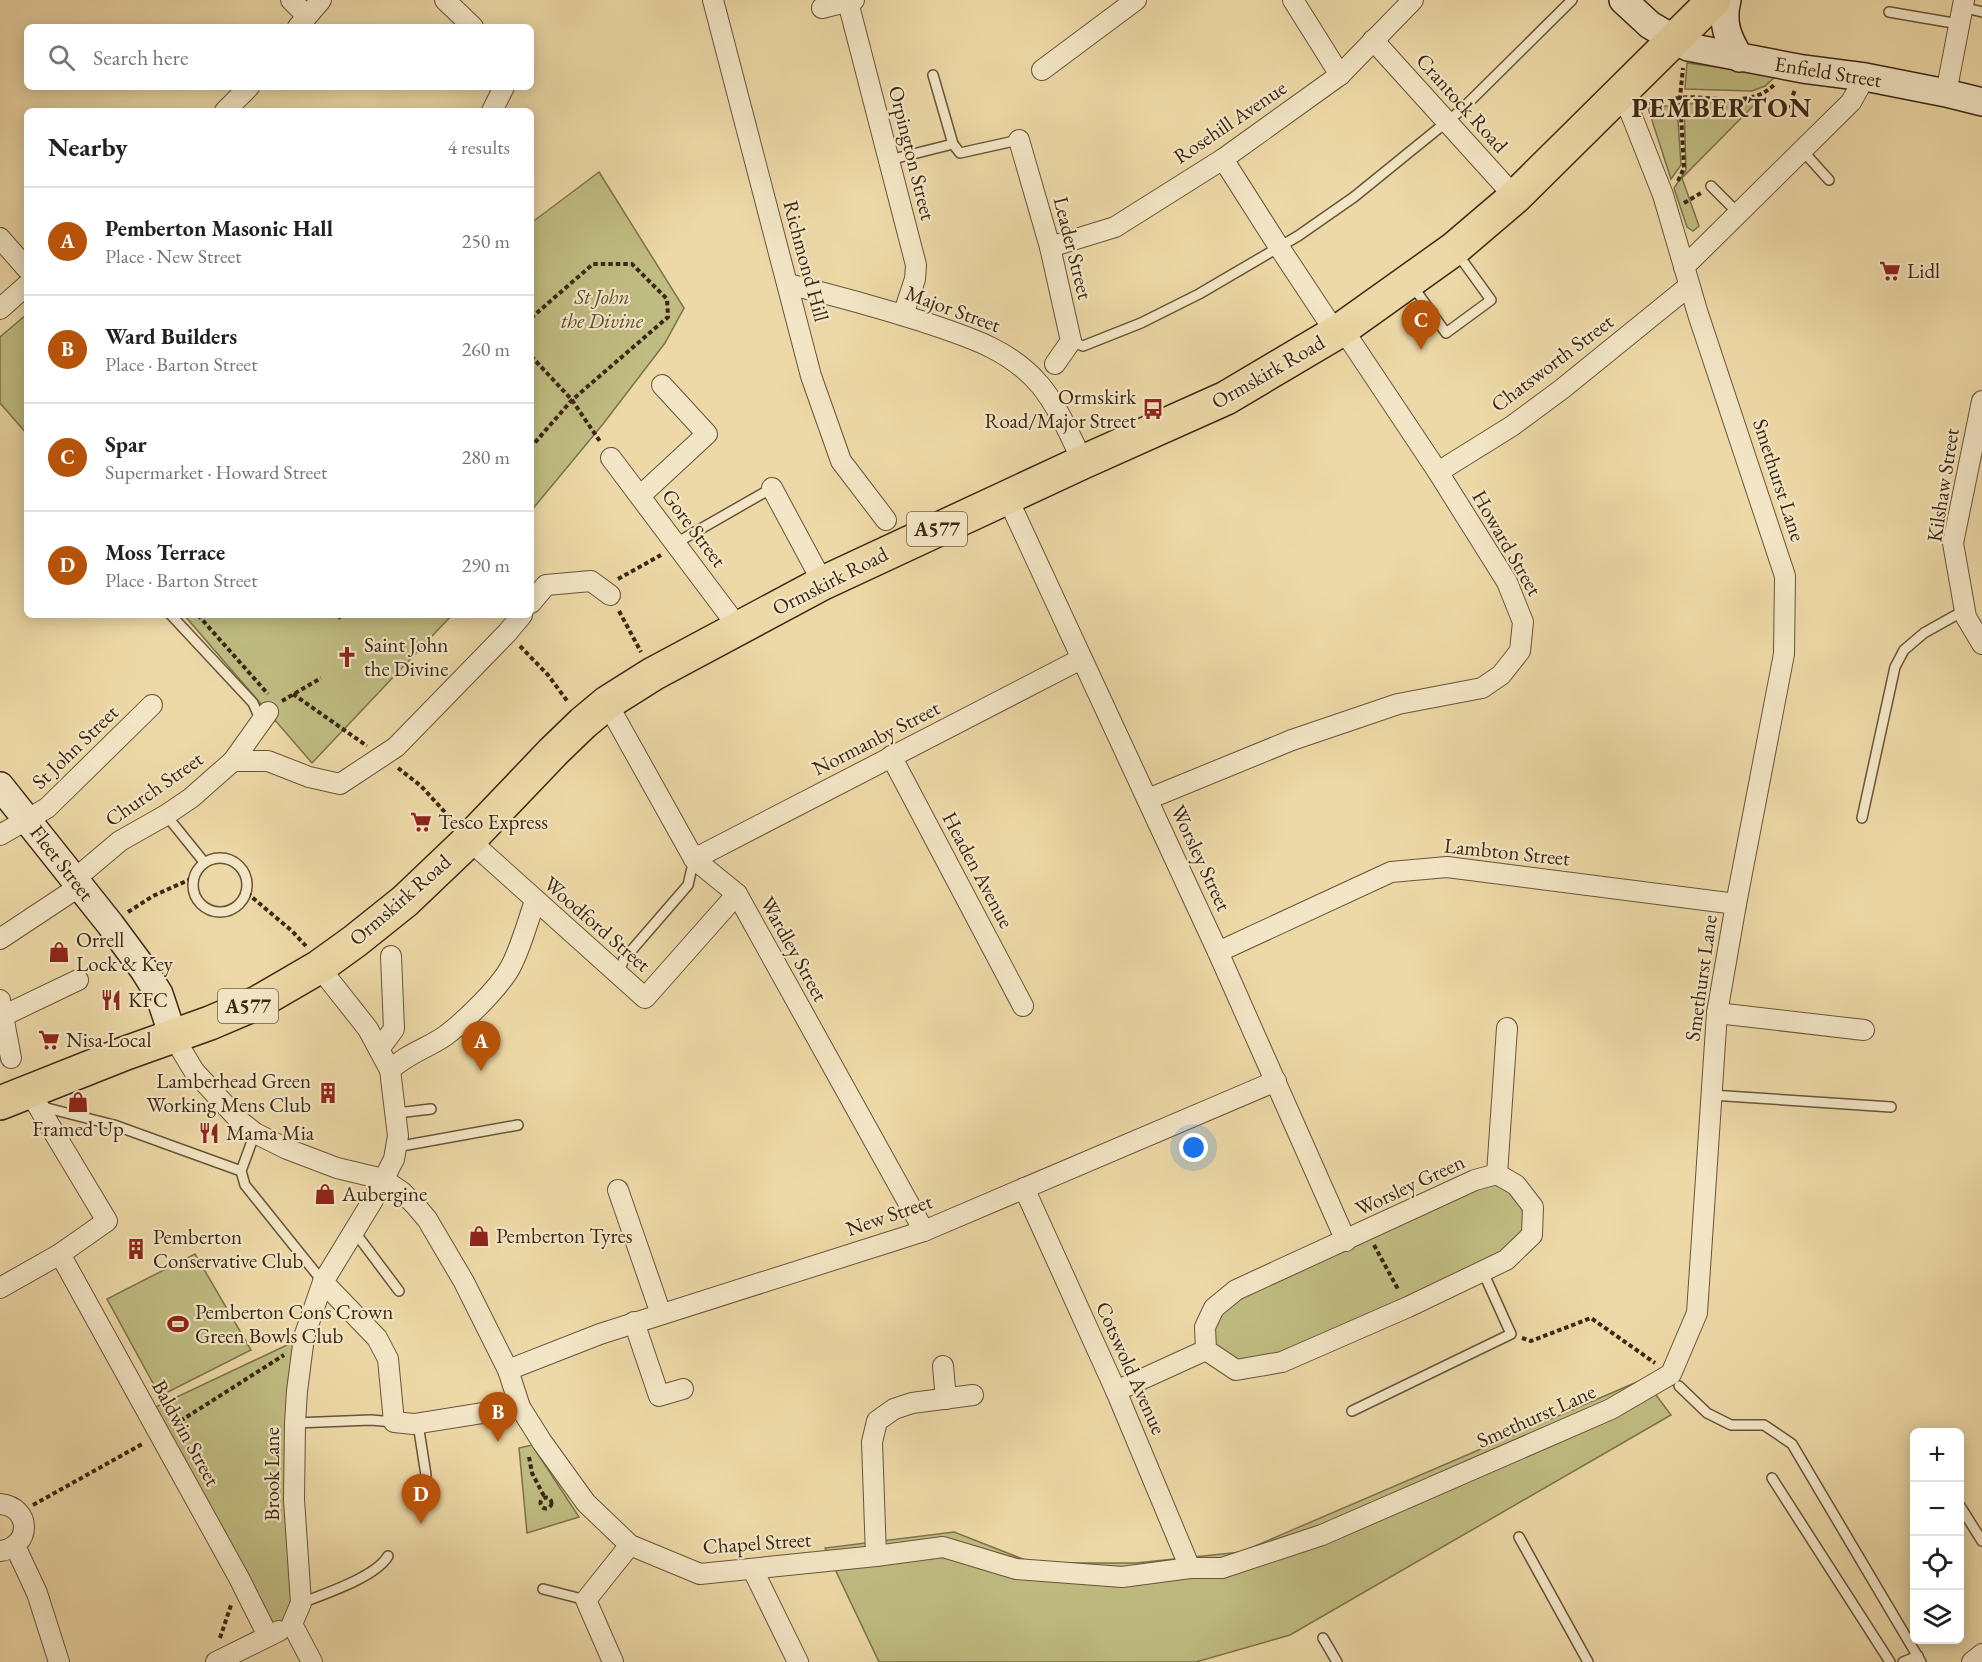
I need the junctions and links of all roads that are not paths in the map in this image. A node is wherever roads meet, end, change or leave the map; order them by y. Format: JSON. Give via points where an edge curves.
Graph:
{"nodes":[{"id":1,"x":291,"y":0,"type":"edge"},
{"id":2,"x":321,"y":0,"type":"edge"},
{"id":3,"x":445,"y":0,"type":"edge"},
{"id":4,"x":713,"y":0,"type":"edge"},
{"id":5,"x":1136,"y":0,"type":"edge"},
{"id":6,"x":1293,"y":0,"type":"edge"},
{"id":7,"x":1413,"y":0,"type":"edge"},
{"id":8,"x":1572,"y":0,"type":"edge"},
{"id":9,"x":1623,"y":0,"type":"edge"},
{"id":10,"x":1714,"y":0,"type":"edge"},
{"id":11,"x":1727,"y":0,"type":"edge"},
{"id":12,"x":851,"y":1,"type":"edge"},
{"id":13,"x":822,"y":8,"type":"dead end"},
{"id":14,"x":1962,"y":11,"type":"edge"},
{"id":15,"x":1889,"y":12,"type":"dead end"},
{"id":16,"x":1982,"y":12,"type":"edge"},
{"id":17,"x":303,"y":22,"type":"edge"},
{"id":18,"x":469,"y":24,"type":"edge"},
{"id":19,"x":1373,"y":40,"type":"junction"},
{"id":20,"x":1674,"y":40,"type":"junction"},
{"id":21,"x":1740,"y":58,"type":"junction"},
{"id":22,"x":1042,"y":70,"type":"dead end"},
{"id":23,"x":933,"y":75,"type":"dead end"},
{"id":24,"x":1340,"y":75,"type":"junction"},
{"id":25,"x":1865,"y":77,"type":"junction"},
{"id":26,"x":246,"y":90,"type":"edge"},
{"id":27,"x":502,"y":90,"type":"edge"},
{"id":28,"x":1946,"y":93,"type":"junction"},
{"id":29,"x":1622,"y":102,"type":"junction"},
{"id":30,"x":1982,"y":102,"type":"edge"},
{"id":31,"x":228,"y":108,"type":"edge"},
{"id":32,"x":494,"y":108,"type":"edge"},
{"id":33,"x":1447,"y":121,"type":"junction"},
{"id":34,"x":1019,"y":140,"type":"joint"},
{"id":35,"x":953,"y":144,"type":"junction"},
{"id":36,"x":1802,"y":150,"type":"junction"},
{"id":37,"x":1222,"y":159,"type":"junction"},
{"id":38,"x":889,"y":160,"type":"junction"},
{"id":39,"x":1829,"y":180,"type":"dead end"},
{"id":40,"x":1711,"y":186,"type":"road end"},
{"id":41,"x":1515,"y":197,"type":"junction"},
{"id":42,"x":1739,"y":214,"type":"junction"},
{"id":43,"x":0,"y":237,"type":"edge"},
{"id":44,"x":1050,"y":247,"type":"junction"},
{"id":45,"x":1279,"y":247,"type":"junction"},
{"id":46,"x":1454,"y":249,"type":"junction"},
{"id":47,"x":24,"y":265,"type":"edge"},
{"id":48,"x":1687,"y":276,"type":"junction"},
{"id":49,"x":1409,"y":282,"type":"junction"},
{"id":50,"x":788,"y":284,"type":"junction"},
{"id":51,"x":24,"y":288,"type":"edge"},
{"id":52,"x":0,"y":309,"type":"edge"},
{"id":53,"x":903,"y":315,"type":"junction"},
{"id":54,"x":1339,"y":331,"type":"junction"},
{"id":55,"x":1071,"y":341,"type":"junction"},
{"id":56,"x":1055,"y":364,"type":"dead end"},
{"id":57,"x":662,"y":385,"type":"dead end"},
{"id":58,"x":1982,"y":401,"type":"edge"},
{"id":59,"x":611,"y":458,"type":"road end"},
{"id":60,"x":1083,"y":462,"type":"junction"},
{"id":61,"x":1438,"y":472,"type":"junction"},
{"id":62,"x":772,"y":488,"type":"joint"},
{"id":63,"x":640,"y":496,"type":"junction"},
{"id":64,"x":1007,"y":497,"type":"junction"},
{"id":65,"x":886,"y":520,"type":"dead end"},
{"id":66,"x":676,"y":543,"type":"junction"},
{"id":67,"x":823,"y":583,"type":"junction"},
{"id":68,"x":605,"y":592,"type":"road end"},
{"id":69,"x":534,"y":599,"type":"edge"},
{"id":70,"x":1965,"y":610,"type":"junction"},
{"id":71,"x":174,"y":618,"type":"edge"},
{"id":72,"x":520,"y":618,"type":"edge"},
{"id":73,"x":738,"y":627,"type":"junction"},
{"id":74,"x":1982,"y":644,"type":"edge"},
{"id":75,"x":1081,"y":660,"type":"junction"},
{"id":76,"x":152,"y":705,"type":"dead end"},
{"id":77,"x":269,"y":708,"type":"joint"},
{"id":78,"x":595,"y":713,"type":"junction"},
{"id":79,"x":891,"y":756,"type":"junction"},
{"id":80,"x":233,"y":761,"type":"junction"},
{"id":81,"x":0,"y":786,"type":"edge"},
{"id":82,"x":1148,"y":799,"type":"junction"},
{"id":83,"x":166,"y":815,"type":"junction"},
{"id":84,"x":1862,"y":818,"type":"dead end"},
{"id":85,"x":28,"y":820,"type":"junction"},
{"id":86,"x":463,"y":833,"type":"junction"},
{"id":87,"x":0,"y":835,"type":"edge"},
{"id":88,"x":694,"y":860,"type":"junction"},
{"id":89,"x":204,"y":862,"type":"junction"},
{"id":90,"x":78,"y":883,"type":"junction"},
{"id":91,"x":736,"y":894,"type":"junction"},
{"id":92,"x":535,"y":901,"type":"junction"},
{"id":93,"x":1736,"y":904,"type":"junction"},
{"id":94,"x":0,"y":939,"type":"edge"},
{"id":95,"x":1218,"y":952,"type":"junction"},
{"id":96,"x":391,"y":956,"type":"dead end"},
{"id":97,"x":319,"y":967,"type":"junction"},
{"id":98,"x":618,"y":974,"type":"junction"},
{"id":99,"x":78,"y":980,"type":"dead end"},
{"id":100,"x":1023,"y":1006,"type":"dead end"},
{"id":101,"x":2,"y":1008,"type":"edge"},
{"id":102,"x":1717,"y":1014,"type":"junction"},
{"id":103,"x":1507,"y":1028,"type":"dead end"},
{"id":104,"x":1864,"y":1030,"type":"dead end"},
{"id":105,"x":173,"y":1036,"type":"junction"},
{"id":106,"x":380,"y":1048,"type":"junction"},
{"id":107,"x":11,"y":1058,"type":"dead end"},
{"id":108,"x":390,"y":1070,"type":"junction"},
{"id":109,"x":1276,"y":1081,"type":"junction"},
{"id":110,"x":1711,"y":1095,"type":"junction"},
{"id":111,"x":22,"y":1100,"type":"edge"},
{"id":112,"x":1891,"y":1107,"type":"dead end"},
{"id":113,"x":431,"y":1109,"type":"dead end"},
{"id":114,"x":397,"y":1113,"type":"junction"},
{"id":115,"x":518,"y":1125,"type":"dead end"},
{"id":116,"x":255,"y":1133,"type":"junction"},
{"id":117,"x":396,"y":1147,"type":"junction"},
{"id":118,"x":241,"y":1171,"type":"junction"},
{"id":119,"x":1497,"y":1174,"type":"junction"},
{"id":120,"x":383,"y":1179,"type":"junction"},
{"id":121,"x":1024,"y":1188,"type":"junction"},
{"id":122,"x":618,"y":1190,"type":"dead end"},
{"id":123,"x":354,"y":1231,"type":"junction"},
{"id":124,"x":924,"y":1231,"type":"junction"},
{"id":125,"x":1346,"y":1241,"type":"junction"},
{"id":126,"x":60,"y":1254,"type":"junction"},
{"id":127,"x":1483,"y":1272,"type":"junction"},
{"id":128,"x":323,"y":1282,"type":"junction"},
{"id":129,"x":0,"y":1288,"type":"edge"},
{"id":130,"x":399,"y":1291,"type":"dead end"},
{"id":131,"x":661,"y":1314,"type":"junction"},
{"id":132,"x":634,"y":1322,"type":"junction"},
{"id":133,"x":1206,"y":1350,"type":"junction"},
{"id":134,"x":943,"y":1366,"type":"dead end"},
{"id":135,"x":508,"y":1370,"type":"junction"},
{"id":136,"x":1675,"y":1380,"type":"junction"},
{"id":137,"x":683,"y":1389,"type":"dead end"},
{"id":138,"x":1116,"y":1391,"type":"junction"},
{"id":139,"x":973,"y":1395,"type":"dead end"},
{"id":140,"x":946,"y":1399,"type":"junction"},
{"id":141,"x":520,"y":1407,"type":"junction"},
{"id":142,"x":1352,"y":1411,"type":"dead end"},
{"id":143,"x":394,"y":1422,"type":"junction"},
{"id":144,"x":295,"y":1423,"type":"junction"},
{"id":145,"x":418,"y":1424,"type":"junction"},
{"id":146,"x":426,"y":1475,"type":"dead end"},
{"id":147,"x":1772,"y":1478,"type":"dead end"},
{"id":148,"x":0,"y":1504,"type":"edge"},
{"id":149,"x":1964,"y":1514,"type":"edge"},
{"id":150,"x":1519,"y":1537,"type":"dead end"},
{"id":151,"x":1982,"y":1541,"type":"edge"},
{"id":152,"x":630,"y":1545,"type":"junction"},
{"id":153,"x":7,"y":1549,"type":"edge"},
{"id":154,"x":388,"y":1556,"type":"dead end"},
{"id":155,"x":876,"y":1556,"type":"junction"},
{"id":156,"x":1190,"y":1568,"type":"junction"},
{"id":157,"x":753,"y":1570,"type":"junction"},
{"id":158,"x":543,"y":1589,"type":"dead end"},
{"id":159,"x":586,"y":1600,"type":"junction"},
{"id":160,"x":301,"y":1603,"type":"junction"},
{"id":161,"x":292,"y":1624,"type":"junction"},
{"id":162,"x":268,"y":1636,"type":"junction"},
{"id":163,"x":1323,"y":1638,"type":"dead end"},
{"id":164,"x":1982,"y":1654,"type":"edge"},
{"id":165,"x":1919,"y":1659,"type":"edge"},
{"id":166,"x":59,"y":1662,"type":"edge"},
{"id":167,"x":216,"y":1662,"type":"edge"},
{"id":168,"x":312,"y":1662,"type":"edge"},
{"id":169,"x":613,"y":1662,"type":"edge"},
{"id":170,"x":798,"y":1662,"type":"edge"},
{"id":171,"x":1337,"y":1662,"type":"edge"},
{"id":172,"x":1588,"y":1662,"type":"edge"},
{"id":173,"x":1890,"y":1662,"type":"edge"},
{"id":174,"x":1903,"y":1662,"type":"edge"},
{"id":175,"x":1972,"y":1662,"type":"edge"}],
"edges":[{"from":1,"to":17,"type":"street"},
{"from":2,"to":17,"type":"street"},
{"from":3,"to":18,"type":"street"},
{"from":4,"to":50,"type":"street","name":"Richmond Hill"},
{"from":5,"to":22,"type":"street"},
{"from":6,"to":24,"type":"street"},
{"from":7,"to":19,"type":"street","name":"Rosehill Avenue"},
{"from":8,"to":33,"type":"lane"},
{"from":9,"to":20,"type":"street","name":"Enfield Street","via":[[1650,25]]},
{"from":10,"to":20,"type":"highway","name":"Ormskirk Road","number":"A577"},
{"from":11,"to":21,"type":"street","via":[[1726,29]]},
{"from":12,"to":13,"type":"street","name":"Orpington Street"},
{"from":12,"to":38,"type":"street","name":"Orpington Street"},
{"from":14,"to":15,"type":"lane"},
{"from":14,"to":16,"type":"lane"},
{"from":14,"to":28,"type":"street"},
{"from":19,"to":24,"type":"street","name":"Rosehill Avenue"},
{"from":19,"to":33,"type":"street","name":"Crantock Road"},
{"from":20,"to":21,"type":"street","name":"Enfield Street","via":[[1688,47]]},
{"from":20,"to":29,"type":"highway","name":"Ormskirk Road","number":"A577"},
{"from":21,"to":25,"type":"street","name":"Enfield Street"},
{"from":23,"to":35,"type":"lane"},
{"from":24,"to":37,"type":"street","name":"Rosehill Avenue"},
{"from":25,"to":28,"type":"street","name":"Enfield Street"},
{"from":25,"to":36,"type":"street","name":"Chatsworth Street","via":[[1851,102]]},
{"from":26,"to":31,"type":"street"},
{"from":27,"to":32,"type":"street"},
{"from":28,"to":30,"type":"street","name":"Enfield Street"},
{"from":29,"to":41,"type":"highway","name":"Ormskirk Road","number":"A577"},
{"from":29,"to":48,"type":"street","name":"Smethurst Lane","via":[[1664,201]]},
{"from":33,"to":41,"type":"street","name":"Crantock Road"},
{"from":33,"to":45,"type":"lane","via":[[1354,197]]},
{"from":34,"to":35,"type":"lane","via":[[960,153]]},
{"from":34,"to":44,"type":"street","name":"Leader Street"},
{"from":35,"to":38,"type":"lane"},
{"from":36,"to":39,"type":"lane"},
{"from":36,"to":42,"type":"street","name":"Chatsworth Street"},
{"from":37,"to":44,"type":"street","name":"Rosehill Avenue","via":[[1114,227]]},
{"from":37,"to":45,"type":"street","name":"Howard Street"},
{"from":38,"to":53,"type":"street","name":"Orpington Street","via":[[915,265],[915,279]]},
{"from":40,"to":42,"type":"lane"},
{"from":41,"to":46,"type":"highway","name":"Ormskirk Road","number":"A577"},
{"from":42,"to":48,"type":"street","name":"Chatsworth Street"},
{"from":43,"to":47,"type":"street"},
{"from":44,"to":55,"type":"street","name":"Leader Street"},
{"from":45,"to":54,"type":"street","name":"Howard Street"},
{"from":45,"to":55,"type":"lane","via":[[1141,323],[1083,346]]},
{"from":46,"to":49,"type":"highway","name":"Ormskirk Road","number":"A577"},
{"from":46,"to":49,"type":"lane","via":[[1491,300],[1446,333]]},
{"from":48,"to":61,"type":"street","name":"Chatsworth Street","via":[[1562,389]]},
{"from":48,"to":93,"type":"street","name":"Smethurst Lane","via":[[1785,576],[1784,654]]},
{"from":49,"to":54,"type":"highway","name":"Ormskirk Road","number":"A577"},
{"from":50,"to":53,"type":"street","name":"Major Street"},
{"from":50,"to":65,"type":"street","name":"Richmond Hill","via":[[811,376],[841,461]]},
{"from":51,"to":52,"type":"street"},
{"from":53,"to":60,"type":"street","name":"Major Street","via":[[974,338],[1025,370],[1058,411]]},
{"from":54,"to":60,"type":"highway","name":"Ormskirk Road","number":"A577","via":[[1226,398]]},
{"from":54,"to":61,"type":"street","name":"Howard Street","via":[[1350,340]]},
{"from":55,"to":56,"type":"street"},
{"from":57,"to":63,"type":"street","via":[[707,434]]},
{"from":58,"to":70,"type":"street","name":"Kilshaw Street","via":[[1953,543]]},
{"from":59,"to":63,"type":"street","name":"Gore Street"},
{"from":60,"to":64,"type":"highway","name":"Ormskirk Road","number":"A577"},
{"from":61,"to":82,"type":"street","name":"Howard Street","via":[[1507,582],[1523,622],[1520,651],[1501,675],[1482,688],[1398,704],[1292,740]]},
{"from":62,"to":66,"type":"lane"},
{"from":62,"to":67,"type":"street"},
{"from":63,"to":66,"type":"street","name":"Gore Street"},
{"from":64,"to":67,"type":"highway","name":"Ormskirk Road","number":"A577"},
{"from":64,"to":75,"type":"street","name":"Worsley Street"},
{"from":66,"to":73,"type":"street","name":"Gore Street"},
{"from":67,"to":73,"type":"highway","name":"Ormskirk Road","number":"A577"},
{"from":68,"to":69,"type":"street","via":[[591,582],[546,585]]},
{"from":70,"to":74,"type":"street","name":"Kilshaw Street"},
{"from":70,"to":84,"type":"lane","via":[[1924,633],[1904,650],[1895,667]]},
{"from":71,"to":77,"type":"lane","via":[[253,703]]},
{"from":72,"to":80,"type":"street","name":"Church Street","via":[[396,747],[340,784],[268,761]]},
{"from":73,"to":78,"type":"highway","name":"Ormskirk Road","number":"A577","via":[[653,674]]},
{"from":75,"to":79,"type":"street","name":"Normanby Street"},
{"from":75,"to":82,"type":"street","name":"Worsley Street"},
{"from":76,"to":85,"type":"street","name":"St John Street","via":[[47,808]]},
{"from":77,"to":80,"type":"street"},
{"from":78,"to":86,"type":"highway","name":"Ormskirk Road","number":"A577"},
{"from":78,"to":88,"type":"street","name":"Wardley Street"},
{"from":79,"to":88,"type":"street","name":"Normanby Street"},
{"from":79,"to":100,"type":"street","name":"Headen Avenue"},
{"from":80,"to":83,"type":"street","name":"Church Street"},
{"from":81,"to":85,"type":"street","name":"Fleet Street"},
{"from":82,"to":95,"type":"street","name":"Worsley Street"},
{"from":83,"to":89,"type":"lane"},
{"from":83,"to":90,"type":"street","name":"Church Street","via":[[120,841]]},
{"from":85,"to":87,"type":"street","name":"St John Street"},
{"from":85,"to":90,"type":"street","name":"Fleet Street"},
{"from":86,"to":92,"type":"street","name":"Woodford Street"},
{"from":86,"to":97,"type":"highway","name":"Ormskirk Road","number":"A577","via":[[405,902]]},
{"from":88,"to":91,"type":"street","name":"Wardley Street"},
{"from":88,"to":98,"type":"lane","via":[[688,885],[624,959]]},
{"from":89,"to":89,"type":"lane","via":[[220,857],[236,862],[246,876],[247,893],[236,908],[227,912],[208,910],[195,897],[193,878]]},
{"from":90,"to":94,"type":"street","name":"Church Street"},
{"from":90,"to":105,"type":"street","name":"Fleet Street","via":[[154,985]]},
{"from":91,"to":98,"type":"street","name":"Woodford Street","via":[[645,998]]},
{"from":91,"to":124,"type":"street","name":"Wardley Street"},
{"from":92,"to":98,"type":"street","name":"Woodford Street"},
{"from":92,"to":108,"type":"street","via":[[512,964],[497,986],[446,1035]]},
{"from":93,"to":95,"type":"street","name":"Lambton Street","via":[[1447,867],[1391,872]]},
{"from":93,"to":102,"type":"street","name":"Smethurst Lane"},
{"from":95,"to":109,"type":"street","name":"Worsley Street"},
{"from":96,"to":106,"type":"street","via":[[394,1029]]},
{"from":97,"to":105,"type":"highway","name":"Ormskirk Road","number":"A577","via":[[257,1002]]},
{"from":97,"to":106,"type":"street"},
{"from":99,"to":101,"type":"street"},
{"from":101,"to":107,"type":"street"},
{"from":102,"to":104,"type":"street"},
{"from":102,"to":110,"type":"street","name":"Smethurst Lane"},
{"from":103,"to":119,"type":"street"},
{"from":105,"to":111,"type":"highway","name":"Ormskirk Road","number":"A577"},
{"from":105,"to":116,"type":"street","via":[[195,1071]]},
{"from":106,"to":108,"type":"street"},
{"from":108,"to":114,"type":"street"},
{"from":109,"to":121,"type":"street","name":"New Street"},
{"from":109,"to":125,"type":"street","name":"Worsley Street"},
{"from":110,"to":112,"type":"lane"},
{"from":110,"to":136,"type":"street","name":"Smethurst Lane","via":[[1698,1313]]},
{"from":111,"to":118,"type":"lane","via":[[114,1125]]},
{"from":111,"to":126,"type":"street","via":[[107,1221]]},
{"from":113,"to":114,"type":"lane"},
{"from":114,"to":117,"type":"street"},
{"from":115,"to":117,"type":"lane"},
{"from":116,"to":118,"type":"lane"},
{"from":116,"to":120,"type":"street","via":[[336,1168]]},
{"from":117,"to":120,"type":"street"},
{"from":118,"to":128,"type":"lane","via":[[245,1185]]},
{"from":119,"to":125,"type":"street","name":"Worsley Green","via":[[1475,1180]]},
{"from":119,"to":127,"type":"street","name":"Worsley Green","via":[[1516,1185],[1533,1207],[1532,1235],[1506,1260]]},
{"from":120,"to":123,"type":"street","name":"Brook Lane"},
{"from":120,"to":135,"type":"street","name":"Chapel Street","via":[[402,1192],[427,1219]]},
{"from":121,"to":124,"type":"street","name":"New Street"},
{"from":121,"to":138,"type":"street","name":"Cotswold Avenue"},
{"from":122,"to":131,"type":"street"},
{"from":123,"to":128,"type":"street","name":"Brook Lane"},
{"from":123,"to":130,"type":"lane"},
{"from":124,"to":131,"type":"street","name":"New Street"},
{"from":125,"to":133,"type":"street","name":"Worsley Green","via":[[1236,1290],[1214,1308],[1205,1326]]},
{"from":126,"to":129,"type":"street"},
{"from":126,"to":162,"type":"street","name":"Baldwin Street"},
{"from":127,"to":133,"type":"street","name":"Worsley Green","via":[[1282,1362],[1236,1370]]},
{"from":127,"to":142,"type":"lane","via":[[1511,1334]]},
{"from":128,"to":143,"type":"street","via":[[377,1338],[388,1359]]},
{"from":128,"to":144,"type":"street","name":"Brook Lane","via":[[303,1343]]},
{"from":131,"to":132,"type":"street","name":"New Street"},
{"from":132,"to":135,"type":"street","name":"New Street"},
{"from":132,"to":137,"type":"street","via":[[659,1396]]},
{"from":133,"to":138,"type":"street"},
{"from":134,"to":140,"type":"street"},
{"from":135,"to":141,"type":"street","name":"Chapel Street"},
{"from":136,"to":156,"type":"street","name":"Smethurst Lane","via":[[1322,1535],[1222,1568]]},
{"from":136,"to":165,"type":"lane","via":[[1707,1413],[1731,1425],[1764,1425],[1792,1444]]},
{"from":138,"to":156,"type":"street","name":"Cotswold Avenue"},
{"from":139,"to":140,"type":"street"},
{"from":140,"to":155,"type":"street","via":[[912,1403],[877,1421],[872,1442]]},
{"from":141,"to":145,"type":"street"},
{"from":141,"to":152,"type":"street","name":"Chapel Street","via":[[586,1503]]},
{"from":143,"to":144,"type":"lane"},
{"from":143,"to":145,"type":"street"},
{"from":144,"to":160,"type":"street","name":"Brook Lane","via":[[294,1500]]},
{"from":145,"to":146,"type":"lane"},
{"from":147,"to":173,"type":"lane"},
{"from":148,"to":153,"type":"street","via":[[13,1507],[24,1527],[23,1534]]},
{"from":149,"to":151,"type":"lane"},
{"from":150,"to":172,"type":"lane"},
{"from":152,"to":157,"type":"street","name":"Chapel Street","via":[[700,1574]]},
{"from":152,"to":159,"type":"street"},
{"from":153,"to":166,"type":"street","via":[[37,1593]]},
{"from":154,"to":160,"type":"lane","via":[[384,1563],[355,1581]]},
{"from":155,"to":156,"type":"street","name":"Chapel Street","via":[[942,1547],[1016,1569],[1122,1577]]},
{"from":155,"to":157,"type":"street","name":"Chapel Street"},
{"from":157,"to":170,"type":"street"},
{"from":158,"to":159,"type":"lane"},
{"from":159,"to":169,"type":"street"},
{"from":160,"to":161,"type":"street","name":"Brook Lane"},
{"from":161,"to":162,"type":"street"},
{"from":161,"to":168,"type":"street"},
{"from":162,"to":167,"type":"street"},
{"from":163,"to":171,"type":"lane"},
{"from":164,"to":175,"type":"street"},
{"from":165,"to":174,"type":"lane"}]}
